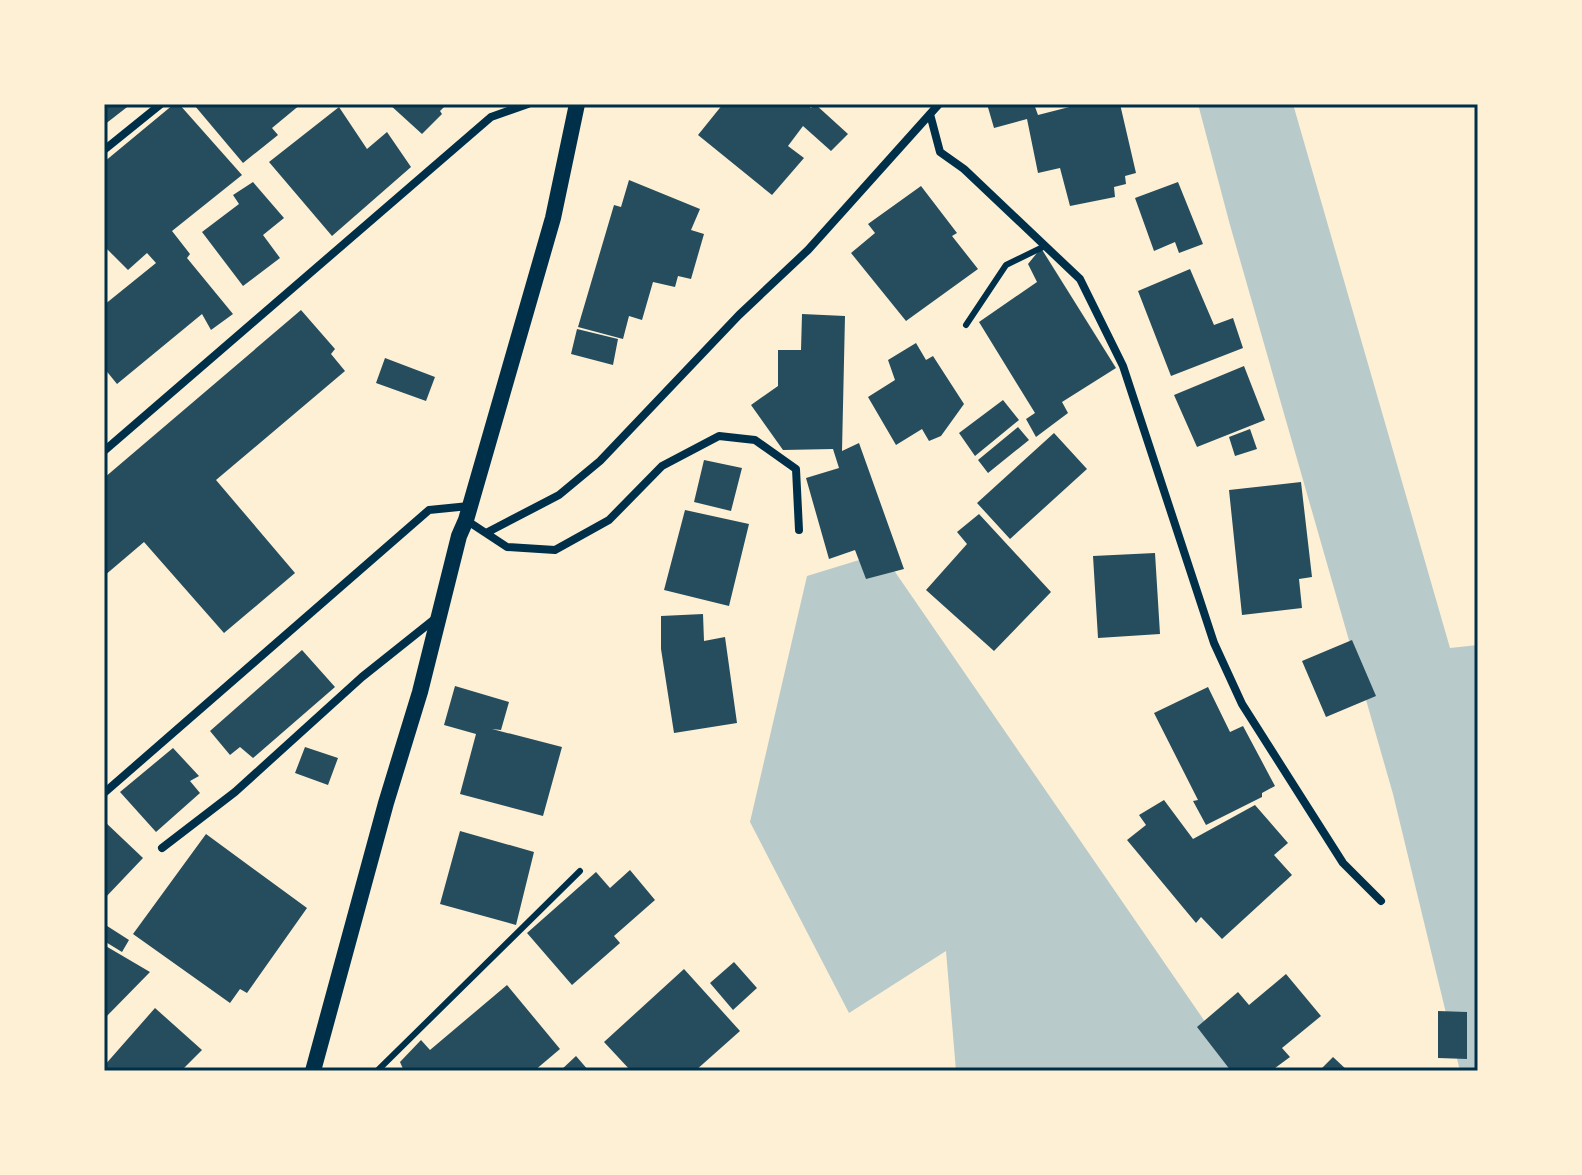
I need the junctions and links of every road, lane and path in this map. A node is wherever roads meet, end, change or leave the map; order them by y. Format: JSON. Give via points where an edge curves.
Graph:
{"nodes":[{"id":1,"x":161,"y":104,"type":"edge"},
{"id":2,"x":528,"y":104,"type":"edge"},
{"id":3,"x":577,"y":104,"type":"edge"},
{"id":4,"x":939,"y":104,"type":"edge"},
{"id":5,"x":930,"y":114,"type":"junction"},
{"id":6,"x":104,"y":150,"type":"edge"},
{"id":7,"x":1045,"y":246,"type":"junction"},
{"id":8,"x":966,"y":325,"type":"dead end"},
{"id":9,"x":104,"y":451,"type":"edge"},
{"id":10,"x":468,"y":513,"type":"junction"},
{"id":11,"x":799,"y":530,"type":"dead end"},
{"id":12,"x":486,"y":533,"type":"junction"},
{"id":13,"x":440,"y":616,"type":"junction"},
{"id":14,"x":104,"y":793,"type":"edge"},
{"id":15,"x":162,"y":848,"type":"dead end"},
{"id":16,"x":580,"y":871,"type":"dead end"},
{"id":17,"x":1381,"y":901,"type":"dead end"},
{"id":18,"x":313,"y":1071,"type":"edge"},
{"id":19,"x":377,"y":1071,"type":"edge"}],
"edges":[{"from":1,"to":6,"type":"street"},
{"from":2,"to":9,"type":"street","via":[[491,117]]},
{"from":3,"to":10,"type":"main road","via":[[553,218]]},
{"from":4,"to":5,"type":"street"},
{"from":5,"to":7,"type":"street","via":[[940,152]]},
{"from":5,"to":12,"type":"street","via":[[808,250],[600,461],[559,495]]},
{"from":7,"to":8,"type":"lane","via":[[1006,265]]},
{"from":7,"to":17,"type":"street","via":[[1080,279],[1123,366],[1214,643],[1242,704],[1343,863]]},
{"from":10,"to":12,"type":"street"},
{"from":10,"to":13,"type":"main road"},
{"from":10,"to":14,"type":"street","via":[[429,510]]},
{"from":11,"to":12,"type":"street","via":[[796,469],[755,440],[719,436],[662,466],[609,520],[555,550],[507,547]]},
{"from":13,"to":15,"type":"street"},
{"from":13,"to":18,"type":"main road"},
{"from":16,"to":19,"type":"lane"}]}
